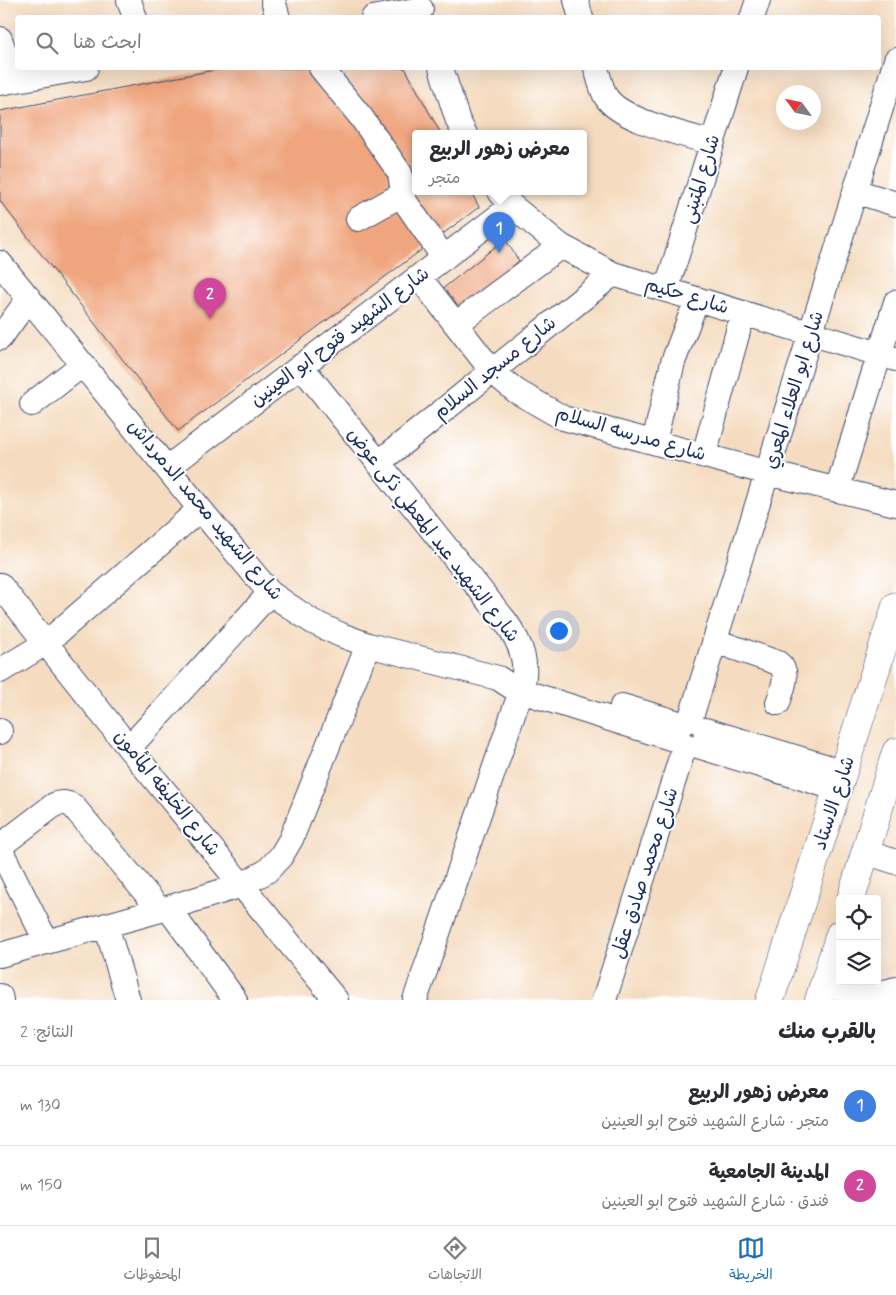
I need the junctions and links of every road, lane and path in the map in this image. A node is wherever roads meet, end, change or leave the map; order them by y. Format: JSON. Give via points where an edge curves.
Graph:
{"nodes":[{"id":1,"x":129,"y":0,"type":"edge"},
{"id":2,"x":273,"y":0,"type":"edge"},
{"id":3,"x":576,"y":0,"type":"edge"},
{"id":4,"x":758,"y":0,"type":"edge"},
{"id":5,"x":422,"y":9,"type":"edge"},
{"id":6,"x":134,"y":15,"type":"edge"},
{"id":7,"x":277,"y":15,"type":"edge"},
{"id":8,"x":389,"y":15,"type":"edge"},
{"id":9,"x":580,"y":15,"type":"edge"},
{"id":10,"x":753,"y":15,"type":"edge"},
{"id":11,"x":0,"y":40,"type":"edge"},
{"id":12,"x":896,"y":60,"type":"edge"},
{"id":13,"x":75,"y":70,"type":"edge"},
{"id":14,"x":323,"y":70,"type":"edge"},
{"id":15,"x":442,"y":70,"type":"edge"},
{"id":16,"x":597,"y":70,"type":"edge"},
{"id":17,"x":735,"y":70,"type":"edge"},
{"id":18,"x":7,"y":82,"type":"edge"},
{"id":19,"x":463,"y":130,"type":"edge"},
{"id":20,"x":712,"y":143,"type":"junction"},
{"id":21,"x":855,"y":191,"type":"junction"},
{"id":22,"x":506,"y":199,"type":"edge"},
{"id":23,"x":404,"y":200,"type":"junction"},
{"id":24,"x":896,"y":204,"type":"edge"},
{"id":25,"x":358,"y":218,"type":"dead end"},
{"id":26,"x":561,"y":246,"type":"junction"},
{"id":27,"x":444,"y":258,"type":"junction"},
{"id":28,"x":0,"y":263,"type":"edge"},
{"id":29,"x":613,"y":274,"type":"junction"},
{"id":30,"x":419,"y":277,"type":"junction"},
{"id":31,"x":666,"y":290,"type":"junction"},
{"id":32,"x":29,"y":298,"type":"junction"},
{"id":33,"x":697,"y":299,"type":"junction"},
{"id":34,"x":896,"y":302,"type":"edge"},
{"id":35,"x":743,"y":313,"type":"junction"},
{"id":36,"x":456,"y":324,"type":"junction"},
{"id":37,"x":811,"y":333,"type":"junction"},
{"id":38,"x":0,"y":338,"type":"edge"},
{"id":39,"x":888,"y":356,"type":"edge"},
{"id":40,"x":82,"y":364,"type":"junction"},
{"id":41,"x":301,"y":366,"type":"junction"},
{"id":42,"x":492,"y":371,"type":"junction"},
{"id":43,"x":32,"y":404,"type":"dead end"},
{"id":44,"x":654,"y":442,"type":"junction"},
{"id":45,"x":704,"y":455,"type":"junction"},
{"id":46,"x":378,"y":463,"type":"junction"},
{"id":47,"x":167,"y":468,"type":"junction"},
{"id":48,"x":768,"y":473,"type":"junction"},
{"id":49,"x":837,"y":490,"type":"junction"},
{"id":50,"x":896,"y":504,"type":"edge"},
{"id":51,"x":200,"y":509,"type":"junction"},
{"id":52,"x":0,"y":585,"type":"edge"},
{"id":53,"x":270,"y":593,"type":"junction"},
{"id":54,"x":896,"y":606,"type":"edge"},
{"id":55,"x":715,"y":641,"type":"junction"},
{"id":56,"x":46,"y":643,"type":"junction"},
{"id":57,"x":368,"y":645,"type":"junction"},
{"id":58,"x":0,"y":672,"type":"edge"},
{"id":59,"x":523,"y":684,"type":"junction"},
{"id":60,"x":778,"y":703,"type":"dead end"},
{"id":61,"x":690,"y":734,"type":"junction"},
{"id":62,"x":129,"y":748,"type":"junction"},
{"id":63,"x":896,"y":752,"type":"edge"},
{"id":64,"x":841,"y":780,"type":"junction"},
{"id":65,"x":865,"y":852,"type":"junction"},
{"id":66,"x":896,"y":862,"type":"edge"},
{"id":67,"x":242,"y":885,"type":"junction"},
{"id":68,"x":851,"y":895,"type":"edge"},
{"id":69,"x":164,"y":909,"type":"junction"},
{"id":70,"x":106,"y":925,"type":"junction"},
{"id":71,"x":838,"y":940,"type":"edge"},
{"id":72,"x":46,"y":941,"type":"junction"},
{"id":73,"x":0,"y":955,"type":"edge"},
{"id":74,"x":896,"y":989,"type":"edge"},
{"id":75,"x":822,"y":992,"type":"edge"},
{"id":76,"x":0,"y":996,"type":"edge"},
{"id":77,"x":1,"y":1000,"type":"edge"},
{"id":78,"x":128,"y":1000,"type":"edge"},
{"id":79,"x":235,"y":1000,"type":"edge"},
{"id":80,"x":336,"y":1000,"type":"edge"},
{"id":81,"x":415,"y":1000,"type":"edge"},
{"id":82,"x":604,"y":1000,"type":"edge"},
{"id":83,"x":770,"y":1000,"type":"edge"}],
"edges":[{"from":1,"to":6,"type":"street"},
{"from":2,"to":7,"type":"street"},
{"from":3,"to":9,"type":"street"},
{"from":4,"to":10,"type":"street"},
{"from":5,"to":8,"type":"street"},
{"from":11,"to":18,"type":"street"},
{"from":12,"to":21,"type":"street","name":"شارع ابو العلاء المعري"},
{"from":13,"to":18,"type":"street"},
{"from":14,"to":23,"type":"street","via":[[400,173]]},
{"from":15,"to":19,"type":"street"},
{"from":16,"to":20,"type":"street","via":[[607,98],[620,110],[638,120]]},
{"from":17,"to":20,"type":"street","name":"شارع المتبنى"},
{"from":20,"to":31,"type":"street","name":"شارع المتبنى"},
{"from":21,"to":24,"type":"street"},
{"from":21,"to":37,"type":"street","name":"شارع ابو العلاء المعري"},
{"from":22,"to":26,"type":"street","name":"شارع حكيم"},
{"from":22,"to":27,"type":"street","name":"شارع الشهيد فتوح ابو العينين"},
{"from":23,"to":25,"type":"street","via":[[396,198]]},
{"from":23,"to":27,"type":"street"},
{"from":26,"to":29,"type":"street","name":"شارع حكيم"},
{"from":26,"to":36,"type":"street"},
{"from":27,"to":30,"type":"street","name":"شارع الشهيد فتوح ابو العينين"},
{"from":28,"to":32,"type":"street","name":"شارع الشهيد محمد الدمرداش"},
{"from":29,"to":31,"type":"street","name":"شارع حكيم"},
{"from":29,"to":42,"type":"street","name":"شارع مسجد السلام"},
{"from":30,"to":36,"type":"street","name":"شارع مدرسه السلام"},
{"from":30,"to":41,"type":"street","name":"شارع الشهيد فتوح ابو العينين"},
{"from":31,"to":33,"type":"street","name":"شارع حكيم"},
{"from":32,"to":38,"type":"street"},
{"from":32,"to":40,"type":"street","name":"شارع الشهيد محمد الدمرداش"},
{"from":33,"to":35,"type":"street","name":"شارع حكيم"},
{"from":33,"to":44,"type":"street","via":[[673,362]]},
{"from":34,"to":39,"type":"street"},
{"from":35,"to":37,"type":"street","name":"شارع حكيم"},
{"from":35,"to":45,"type":"street"},
{"from":36,"to":42,"type":"street","name":"شارع مدرسه السلام"},
{"from":37,"to":39,"type":"street","name":"شارع حكيم"},
{"from":37,"to":48,"type":"street","name":"شارع ابو العلاء المعري"},
{"from":39,"to":49,"type":"street"},
{"from":40,"to":43,"type":"street"},
{"from":40,"to":47,"type":"street","name":"شارع الشهيد محمد الدمرداش"},
{"from":41,"to":46,"type":"street","name":"شارع الشهيد عبد المعطي ذكى عوض"},
{"from":41,"to":47,"type":"street","name":"شارع الشهيد فتوح ابو العينين"},
{"from":42,"to":44,"type":"street","name":"شارع مدرسه السلام","via":[[516,391],[563,418]]},
{"from":42,"to":46,"type":"street","name":"شارع مسجد السلام"},
{"from":44,"to":45,"type":"street","name":"شارع مدرسه السلام"},
{"from":45,"to":48,"type":"street","name":"شارع مدرسه السلام"},
{"from":46,"to":59,"type":"street","name":"شارع الشهيد عبد المعطي ذكى عوض","via":[[510,628],[520,648]]},
{"from":47,"to":51,"type":"street","name":"شارع الشهيد محمد الدمرداش"},
{"from":48,"to":49,"type":"street","name":"شارع مدرسه السلام"},
{"from":48,"to":55,"type":"street","name":"شارع ابو العلاء المعري"},
{"from":49,"to":50,"type":"street","name":"شارع مدرسه السلام"},
{"from":51,"to":53,"type":"street","name":"شارع الشهيد محمد الدمرداش"},
{"from":51,"to":56,"type":"street"},
{"from":52,"to":56,"type":"street","name":"شارع الخليفه المأمون"},
{"from":53,"to":57,"type":"street","name":"شارع الشهيد محمد الدمرداش","via":[[314,622]]},
{"from":53,"to":62,"type":"street"},
{"from":54,"to":64,"type":"main road","name":"شارع الاستاد"},
{"from":55,"to":60,"type":"street","via":[[783,667],[785,673]]},
{"from":55,"to":61,"type":"street","name":"شارع ابو العلاء المعري"},
{"from":56,"to":58,"type":"street"},
{"from":56,"to":62,"type":"street","name":"شارع الخليفه المأمون"},
{"from":57,"to":59,"type":"street","name":"شارع الشهيد محمد الدمرداش","via":[[498,678],[511,675]]},
{"from":57,"to":67,"type":"street","via":[[291,838],[267,871]]},
{"from":59,"to":61,"type":"street","name":"شارع الشهيد محمد الدمرداش"},
{"from":59,"to":81,"type":"street","name":"شارع الشهيد عبد المعطي ذكى عوض"},
{"from":61,"to":64,"type":"street","name":"شارع الشهيد محمد الدمرداش"},
{"from":61,"to":82,"type":"street","name":"شارع محمد صادق عقل"},
{"from":62,"to":67,"type":"street","name":"شارع الخليفه المأمون"},
{"from":63,"to":65,"type":"main road"},
{"from":64,"to":83,"type":"main road","name":"شارع الاستاد"},
{"from":65,"to":66,"type":"street"},
{"from":65,"to":68,"type":"main road"},
{"from":67,"to":69,"type":"street"},
{"from":67,"to":80,"type":"street","name":"شارع الخليفه المأمون"},
{"from":69,"to":70,"type":"street"},
{"from":69,"to":72,"type":"street","via":[[73,806],[60,802],[8,840],[2,853]]},
{"from":69,"to":79,"type":"street"},
{"from":70,"to":72,"type":"street"},
{"from":70,"to":78,"type":"street"},
{"from":71,"to":75,"type":"main road"},
{"from":72,"to":73,"type":"street"},
{"from":74,"to":75,"type":"street","via":[[878,994]]},
{"from":76,"to":77,"type":"street"}]}
